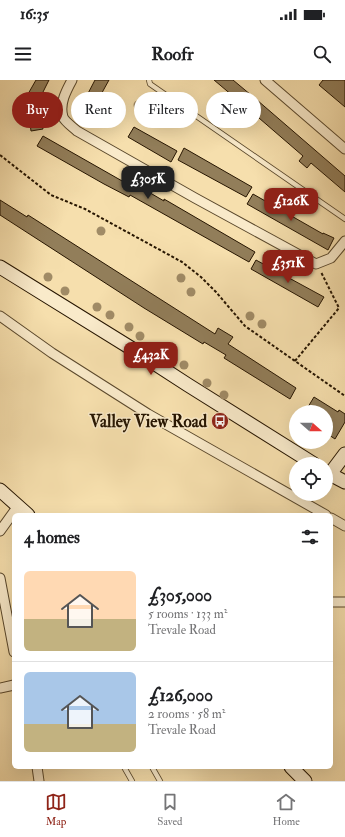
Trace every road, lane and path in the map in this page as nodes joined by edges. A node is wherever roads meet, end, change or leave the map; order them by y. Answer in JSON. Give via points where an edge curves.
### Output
{"nodes":[{"id":1,"x":72,"y":80,"type":"edge"},
{"id":2,"x":149,"y":80,"type":"edge"},
{"id":3,"x":265,"y":80,"type":"edge"},
{"id":4,"x":345,"y":148,"type":"edge"},
{"id":5,"x":0,"y":155,"type":"edge"},
{"id":6,"x":345,"y":219,"type":"edge"},
{"id":7,"x":345,"y":241,"type":"edge"},
{"id":8,"x":316,"y":264,"type":"junction"},
{"id":9,"x":0,"y":267,"type":"edge"},
{"id":10,"x":0,"y":316,"type":"edge"},
{"id":11,"x":296,"y":361,"type":"junction"},
{"id":12,"x":345,"y":396,"type":"edge"},
{"id":13,"x":345,"y":454,"type":"edge"},
{"id":14,"x":303,"y":457,"type":"edge"},
{"id":15,"x":333,"y":467,"type":"edge"},
{"id":16,"x":333,"y":476,"type":"edge"},
{"id":17,"x":345,"y":482,"type":"edge"},
{"id":18,"x":0,"y":490,"type":"edge"},
{"id":19,"x":18,"y":506,"type":"junction"},
{"id":20,"x":13,"y":513,"type":"edge"},
{"id":21,"x":26,"y":513,"type":"edge"},
{"id":22,"x":322,"y":513,"type":"edge"},
{"id":23,"x":12,"y":514,"type":"edge"},
{"id":24,"x":333,"y":519,"type":"edge"},
{"id":25,"x":345,"y":526,"type":"edge"},
{"id":26,"x":0,"y":531,"type":"edge"},
{"id":27,"x":0,"y":578,"type":"edge"},
{"id":28,"x":333,"y":602,"type":"edge"},
{"id":29,"x":345,"y":602,"type":"edge"},
{"id":30,"x":12,"y":641,"type":"edge"},
{"id":31,"x":12,"y":685,"type":"edge"},
{"id":32,"x":0,"y":688,"type":"edge"},
{"id":33,"x":37,"y":769,"type":"edge"},
{"id":34,"x":125,"y":769,"type":"edge"},
{"id":35,"x":153,"y":769,"type":"edge"},
{"id":36,"x":293,"y":769,"type":"edge"},
{"id":37,"x":39,"y":781,"type":"edge"},
{"id":38,"x":132,"y":781,"type":"edge"},
{"id":39,"x":160,"y":781,"type":"edge"},
{"id":40,"x":305,"y":781,"type":"edge"}],
"edges":[{"from":1,"to":8,"type":"street","via":[[62,104],[64,118],[77,131]]},
{"from":2,"to":6,"type":"lane","via":[[150,84]]},
{"from":3,"to":4,"type":"street"},
{"from":5,"to":11,"type":"path","via":[[51,195],[85,209],[182,262],[216,292],[245,326]]},
{"from":7,"to":8,"type":"street","via":[[331,258]]},
{"from":8,"to":11,"type":"path","via":[[339,308]]},
{"from":9,"to":14,"type":"main road"},
{"from":10,"to":22,"type":"street","via":[[148,414]]},
{"from":11,"to":12,"type":"path"},
{"from":13,"to":15,"type":"main road"},
{"from":16,"to":17,"type":"main road"},
{"from":18,"to":19,"type":"main road"},
{"from":19,"to":20,"type":"street"},
{"from":19,"to":21,"type":"main road"},
{"from":23,"to":26,"type":"street"},
{"from":24,"to":25,"type":"street"},
{"from":27,"to":30,"type":"street"},
{"from":28,"to":29,"type":"street"},
{"from":31,"to":32,"type":"street"},
{"from":33,"to":37,"type":"street"},
{"from":34,"to":38,"type":"lane"},
{"from":35,"to":39,"type":"lane"},
{"from":36,"to":40,"type":"main road"}]}
